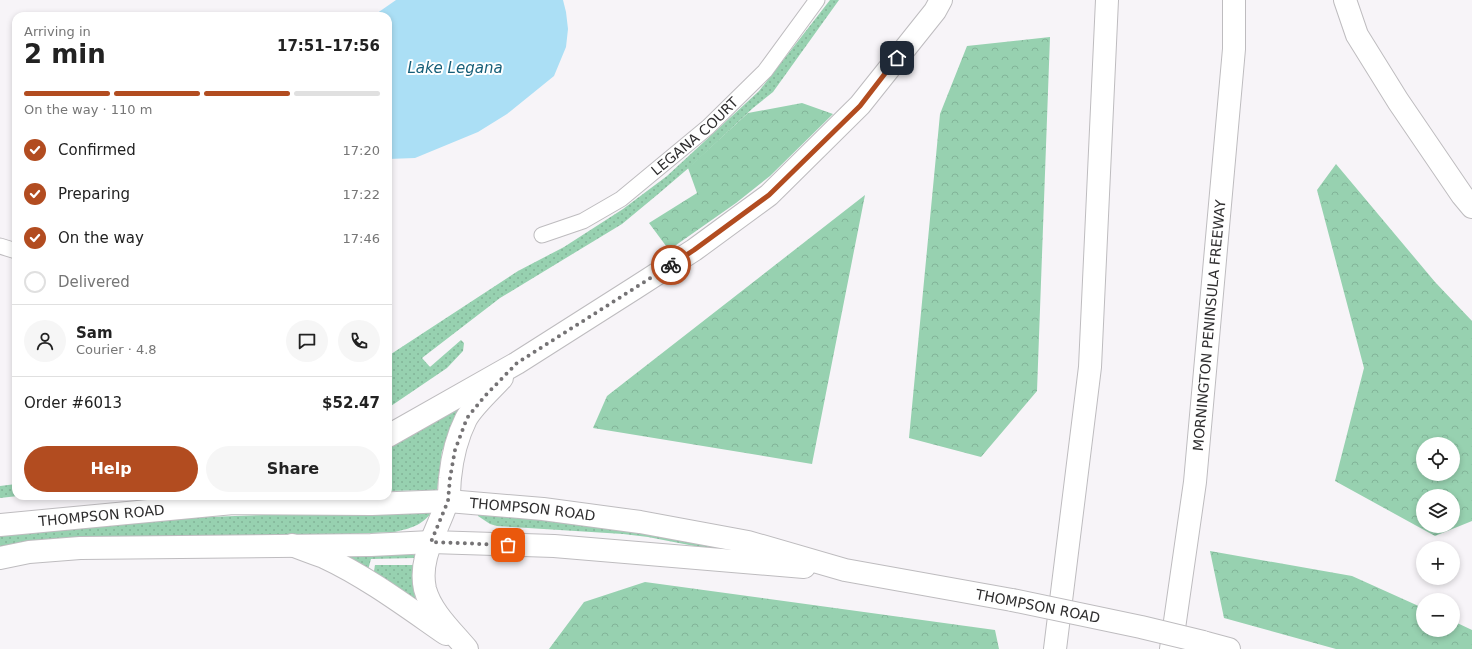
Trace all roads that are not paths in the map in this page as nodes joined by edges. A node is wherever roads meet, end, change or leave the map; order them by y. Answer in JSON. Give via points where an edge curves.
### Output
{"nodes":[{"id":1,"x":817,"y":0,"type":"edge"},
{"id":2,"x":941,"y":0,"type":"edge"},
{"id":3,"x":1107,"y":0,"type":"edge"},
{"id":4,"x":1234,"y":0,"type":"edge"},
{"id":5,"x":1344,"y":0,"type":"edge"},
{"id":6,"x":1472,"y":207,"type":"edge"},
{"id":7,"x":542,"y":235,"type":"dead end"},
{"id":8,"x":0,"y":246,"type":"edge"},
{"id":9,"x":12,"y":250,"type":"edge"},
{"id":10,"x":517,"y":363,"type":"junction"},
{"id":11,"x":392,"y":434,"type":"edge"},
{"id":12,"x":242,"y":500,"type":"edge"},
{"id":13,"x":448,"y":501,"type":"junction"},
{"id":14,"x":0,"y":525,"type":"edge"},
{"id":15,"x":431,"y":542,"type":"junction"},
{"id":16,"x":292,"y":545,"type":"junction"},
{"id":17,"x":0,"y":558,"type":"edge"},
{"id":18,"x":845,"y":570,"type":"junction"},
{"id":19,"x":467,"y":649,"type":"edge"},
{"id":20,"x":1055,"y":649,"type":"edge"},
{"id":21,"x":1171,"y":649,"type":"edge"},
{"id":22,"x":1229,"y":649,"type":"edge"}],
"edges":[{"from":1,"to":7,"type":"street","name":"LEGANA COURT","via":[[765,71],[708,127],[621,199],[583,221]]},
{"from":2,"to":10,"type":"main road","via":[[860,106],[769,195],[694,250]]},
{"from":3,"to":20,"type":"main road","via":[[1090,367]]},
{"from":4,"to":21,"type":"main road","name":"MORNINGTON PENINSULA FREEWAY","via":[[1234,49],[1195,482]]},
{"from":5,"to":6,"type":"main road","via":[[1357,35],[1373,61]]},
{"from":8,"to":9,"type":"street"},
{"from":10,"to":11,"type":"main road"},
{"from":10,"to":13,"type":"main road","via":[[467,418],[455,450]]},
{"from":12,"to":13,"type":"main road","name":"THOMPSON ROAD","via":[[372,504]]},
{"from":12,"to":14,"type":"main road","name":"THOMPSON ROAD"},
{"from":13,"to":15,"type":"main road"},
{"from":13,"to":18,"type":"main road","name":"THOMPSON ROAD","via":[[544,509],[640,522],[748,542]]},
{"from":15,"to":16,"type":"main road","name":"THOMPSON ROAD"},
{"from":15,"to":18,"type":"main road","name":"THOMPSON ROAD","via":[[554,546]]},
{"from":15,"to":19,"type":"main road","via":[[424,562],[426,590],[432,605]]},
{"from":16,"to":17,"type":"main road","name":"THOMPSON ROAD","via":[[80,548],[29,552]]},
{"from":16,"to":19,"type":"main road","via":[[324,557],[366,580]]},
{"from":18,"to":22,"type":"main road","name":"THOMPSON ROAD","bridge":true,"via":[[1134,625]]}]}
